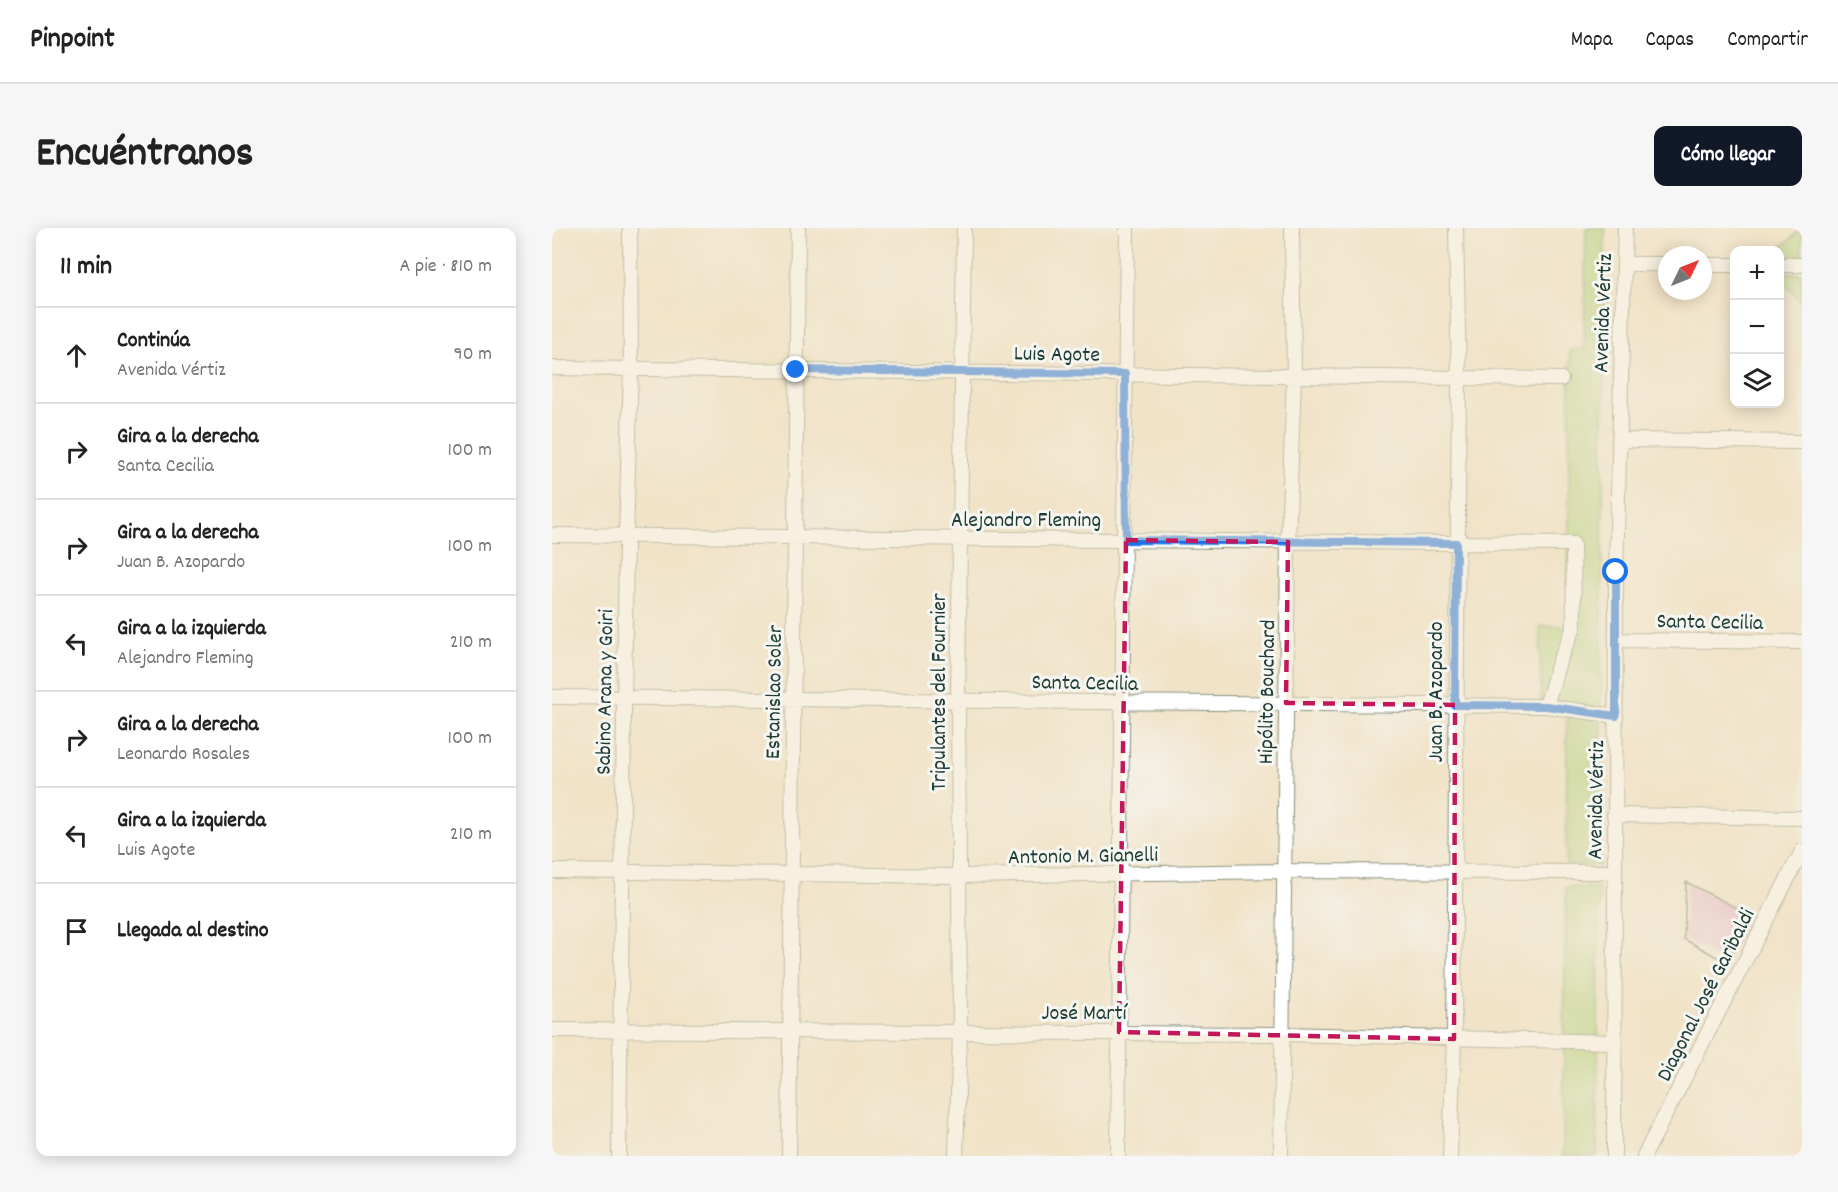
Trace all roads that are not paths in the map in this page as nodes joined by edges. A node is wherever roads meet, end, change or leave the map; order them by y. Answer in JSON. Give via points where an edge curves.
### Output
{"nodes":[{"id":1,"x":630,"y":228,"type":"edge"},
{"id":2,"x":798,"y":228,"type":"edge"},
{"id":3,"x":964,"y":228,"type":"edge"},
{"id":4,"x":1127,"y":228,"type":"edge"},
{"id":5,"x":1292,"y":228,"type":"edge"},
{"id":6,"x":1456,"y":228,"type":"edge"},
{"id":7,"x":1625,"y":228,"type":"edge"},
{"id":8,"x":1624,"y":264,"type":"junction"},
{"id":9,"x":1658,"y":264,"type":"edge"},
{"id":10,"x":1712,"y":265,"type":"edge"},
{"id":11,"x":1730,"y":265,"type":"edge"},
{"id":12,"x":1784,"y":265,"type":"edge"},
{"id":13,"x":1802,"y":265,"type":"edge"},
{"id":14,"x":552,"y":368,"type":"edge"},
{"id":15,"x":631,"y":369,"type":"junction"},
{"id":16,"x":796,"y":370,"type":"junction"},
{"id":17,"x":960,"y":372,"type":"junction"},
{"id":18,"x":1125,"y":374,"type":"junction"},
{"id":19,"x":1294,"y":376,"type":"junction"},
{"id":20,"x":1459,"y":378,"type":"junction"},
{"id":21,"x":1561,"y":379,"type":"dead end"},
{"id":22,"x":1618,"y":440,"type":"junction"},
{"id":23,"x":1802,"y":442,"type":"edge"},
{"id":24,"x":552,"y":535,"type":"edge"},
{"id":25,"x":626,"y":536,"type":"junction"},
{"id":26,"x":795,"y":537,"type":"junction"},
{"id":27,"x":959,"y":539,"type":"junction"},
{"id":28,"x":1126,"y":540,"type":"junction"},
{"id":29,"x":1287,"y":542,"type":"junction"},
{"id":30,"x":1456,"y":543,"type":"junction"},
{"id":31,"x":1618,"y":640,"type":"junction"},
{"id":32,"x":1802,"y":642,"type":"edge"},
{"id":33,"x":552,"y":697,"type":"edge"},
{"id":34,"x":624,"y":697,"type":"junction"},
{"id":35,"x":793,"y":699,"type":"junction"},
{"id":36,"x":958,"y":700,"type":"junction"},
{"id":37,"x":1124,"y":702,"type":"junction"},
{"id":38,"x":1286,"y":704,"type":"junction"},
{"id":39,"x":1455,"y":705,"type":"junction"},
{"id":40,"x":1546,"y":706,"type":"junction"},
{"id":41,"x":1616,"y":716,"type":"junction"},
{"id":42,"x":1614,"y":815,"type":"junction"},
{"id":43,"x":1802,"y":818,"type":"edge"},
{"id":44,"x":1802,"y":851,"type":"edge"},
{"id":45,"x":552,"y":871,"type":"edge"},
{"id":46,"x":1284,"y":871,"type":"junction"},
{"id":47,"x":622,"y":872,"type":"junction"},
{"id":48,"x":1614,"y":872,"type":"junction"},
{"id":49,"x":792,"y":874,"type":"junction"},
{"id":50,"x":1454,"y":874,"type":"junction"},
{"id":51,"x":1121,"y":875,"type":"junction"},
{"id":52,"x":958,"y":876,"type":"junction"},
{"id":53,"x":552,"y":1030,"type":"edge"},
{"id":54,"x":621,"y":1030,"type":"junction"},
{"id":55,"x":791,"y":1031,"type":"junction"},
{"id":56,"x":960,"y":1031,"type":"junction"},
{"id":57,"x":1119,"y":1032,"type":"junction"},
{"id":58,"x":1283,"y":1034,"type":"junction"},
{"id":59,"x":1454,"y":1039,"type":"junction"},
{"id":60,"x":1615,"y":1042,"type":"junction"},
{"id":61,"x":619,"y":1156,"type":"edge"},
{"id":62,"x":789,"y":1156,"type":"edge"},
{"id":63,"x":956,"y":1156,"type":"edge"},
{"id":64,"x":1118,"y":1156,"type":"edge"},
{"id":65,"x":1281,"y":1156,"type":"edge"},
{"id":66,"x":1450,"y":1156,"type":"edge"},
{"id":67,"x":1614,"y":1156,"type":"edge"},
{"id":68,"x":1644,"y":1156,"type":"edge"}],
"edges":[{"from":1,"to":15,"type":"street","name":"Sabino Arana y Goiri"},
{"from":2,"to":16,"type":"street","name":"Estanislao Soler"},
{"from":3,"to":17,"type":"street","name":"Tripulantes del Fournier"},
{"from":4,"to":18,"type":"street"},
{"from":5,"to":19,"type":"street","name":"Hipólito Bouchard"},
{"from":6,"to":20,"type":"street","name":"Juan B. Azopardo"},
{"from":7,"to":8,"type":"street","name":"Avenida Vértiz"},
{"from":8,"to":9,"type":"street"},
{"from":8,"to":22,"type":"street","name":"Avenida Vértiz"},
{"from":10,"to":11,"type":"street"},
{"from":12,"to":13,"type":"street"},
{"from":14,"to":15,"type":"street","name":"Luis Agote"},
{"from":15,"to":16,"type":"street","name":"Luis Agote"},
{"from":15,"to":25,"type":"street","name":"Sabino Arana y Goiri"},
{"from":16,"to":17,"type":"street","name":"Luis Agote"},
{"from":16,"to":26,"type":"street","name":"Estanislao Soler"},
{"from":17,"to":18,"type":"street","name":"Luis Agote"},
{"from":17,"to":27,"type":"street","name":"Tripulantes del Fournier"},
{"from":18,"to":19,"type":"street","name":"Luis Agote"},
{"from":18,"to":28,"type":"street"},
{"from":19,"to":20,"type":"street","name":"Luis Agote"},
{"from":19,"to":29,"type":"street","name":"Hipólito Bouchard"},
{"from":20,"to":21,"type":"street","name":"Luis Agote"},
{"from":20,"to":30,"type":"street","name":"Juan B. Azopardo"},
{"from":22,"to":23,"type":"street"},
{"from":22,"to":31,"type":"street","name":"Avenida Vértiz"},
{"from":24,"to":25,"type":"street","name":"Alejandro Fleming"},
{"from":25,"to":26,"type":"street","name":"Alejandro Fleming"},
{"from":25,"to":34,"type":"street","name":"Sabino Arana y Goiri"},
{"from":26,"to":27,"type":"street","name":"Alejandro Fleming"},
{"from":26,"to":35,"type":"street","name":"Estanislao Soler"},
{"from":27,"to":28,"type":"street","name":"Alejandro Fleming"},
{"from":27,"to":36,"type":"street","name":"Tripulantes del Fournier"},
{"from":28,"to":29,"type":"street","name":"Alejandro Fleming"},
{"from":28,"to":37,"type":"street"},
{"from":29,"to":30,"type":"street","name":"Alejandro Fleming"},
{"from":29,"to":38,"type":"street","name":"Hipólito Bouchard"},
{"from":30,"to":39,"type":"street","name":"Juan B. Azopardo"},
{"from":30,"to":40,"type":"street","name":"Alejandro Fleming","via":[[1573,544],[1574,627]]},
{"from":31,"to":32,"type":"street","name":"Santa Cecilia"},
{"from":31,"to":41,"type":"street","name":"Avenida Vértiz"},
{"from":33,"to":34,"type":"street","name":"Santa Cecilia"},
{"from":34,"to":35,"type":"street","name":"Santa Cecilia"},
{"from":34,"to":47,"type":"street","name":"Sabino Arana y Goiri"},
{"from":35,"to":36,"type":"street","name":"Santa Cecilia"},
{"from":35,"to":49,"type":"street","name":"Estanislao Soler"},
{"from":36,"to":37,"type":"street","name":"Santa Cecilia"},
{"from":36,"to":52,"type":"street","name":"Tripulantes del Fournier"},
{"from":37,"to":38,"type":"street","name":"Santa Cecilia"},
{"from":37,"to":51,"type":"street"},
{"from":38,"to":39,"type":"street","name":"Santa Cecilia"},
{"from":38,"to":46,"type":"street","name":"Hipólito Bouchard"},
{"from":39,"to":40,"type":"street","name":"Santa Cecilia"},
{"from":39,"to":50,"type":"street","name":"Juan B. Azopardo"},
{"from":40,"to":41,"type":"street","name":"Santa Cecilia"},
{"from":41,"to":42,"type":"street","name":"Avenida Vértiz"},
{"from":42,"to":43,"type":"street"},
{"from":42,"to":48,"type":"street","name":"Avenida Vértiz"},
{"from":44,"to":68,"type":"street","name":"Diagonal José Garibaldi"},
{"from":45,"to":47,"type":"street","name":"Antonio M. Gianelli"},
{"from":46,"to":50,"type":"street","name":"Antonio M. Gianelli"},
{"from":46,"to":51,"type":"street","name":"Antonio M. Gianelli"},
{"from":46,"to":58,"type":"street","name":"Hipólito Bouchard"},
{"from":47,"to":49,"type":"street","name":"Antonio M. Gianelli"},
{"from":47,"to":54,"type":"street","name":"Sabino Arana y Goiri"},
{"from":48,"to":50,"type":"street","name":"Antonio M. Gianelli"},
{"from":48,"to":60,"type":"street","name":"Avenida Vértiz"},
{"from":49,"to":52,"type":"street","name":"Antonio M. Gianelli"},
{"from":49,"to":55,"type":"street","name":"Estanislao Soler"},
{"from":50,"to":59,"type":"street","name":"Juan B. Azopardo"},
{"from":51,"to":52,"type":"street","name":"Antonio M. Gianelli"},
{"from":51,"to":57,"type":"street"},
{"from":52,"to":56,"type":"street","name":"Tripulantes del Fournier"},
{"from":53,"to":54,"type":"street","name":"José Martí"},
{"from":54,"to":55,"type":"street","name":"José Martí"},
{"from":54,"to":61,"type":"street","name":"Sabino Arana y Goiri"},
{"from":55,"to":56,"type":"street","name":"José Martí"},
{"from":55,"to":62,"type":"street","name":"Estanislao Soler"},
{"from":56,"to":57,"type":"street","name":"José Martí"},
{"from":56,"to":63,"type":"street","name":"Tripulantes del Fournier"},
{"from":57,"to":58,"type":"street","name":"José Martí"},
{"from":57,"to":64,"type":"street"},
{"from":58,"to":59,"type":"street","name":"José Martí"},
{"from":58,"to":65,"type":"street","name":"Hipólito Bouchard"},
{"from":59,"to":60,"type":"street","name":"José Martí"},
{"from":59,"to":66,"type":"street","name":"Juan B. Azopardo"},
{"from":60,"to":67,"type":"street","name":"Avenida Vértiz"}]}
